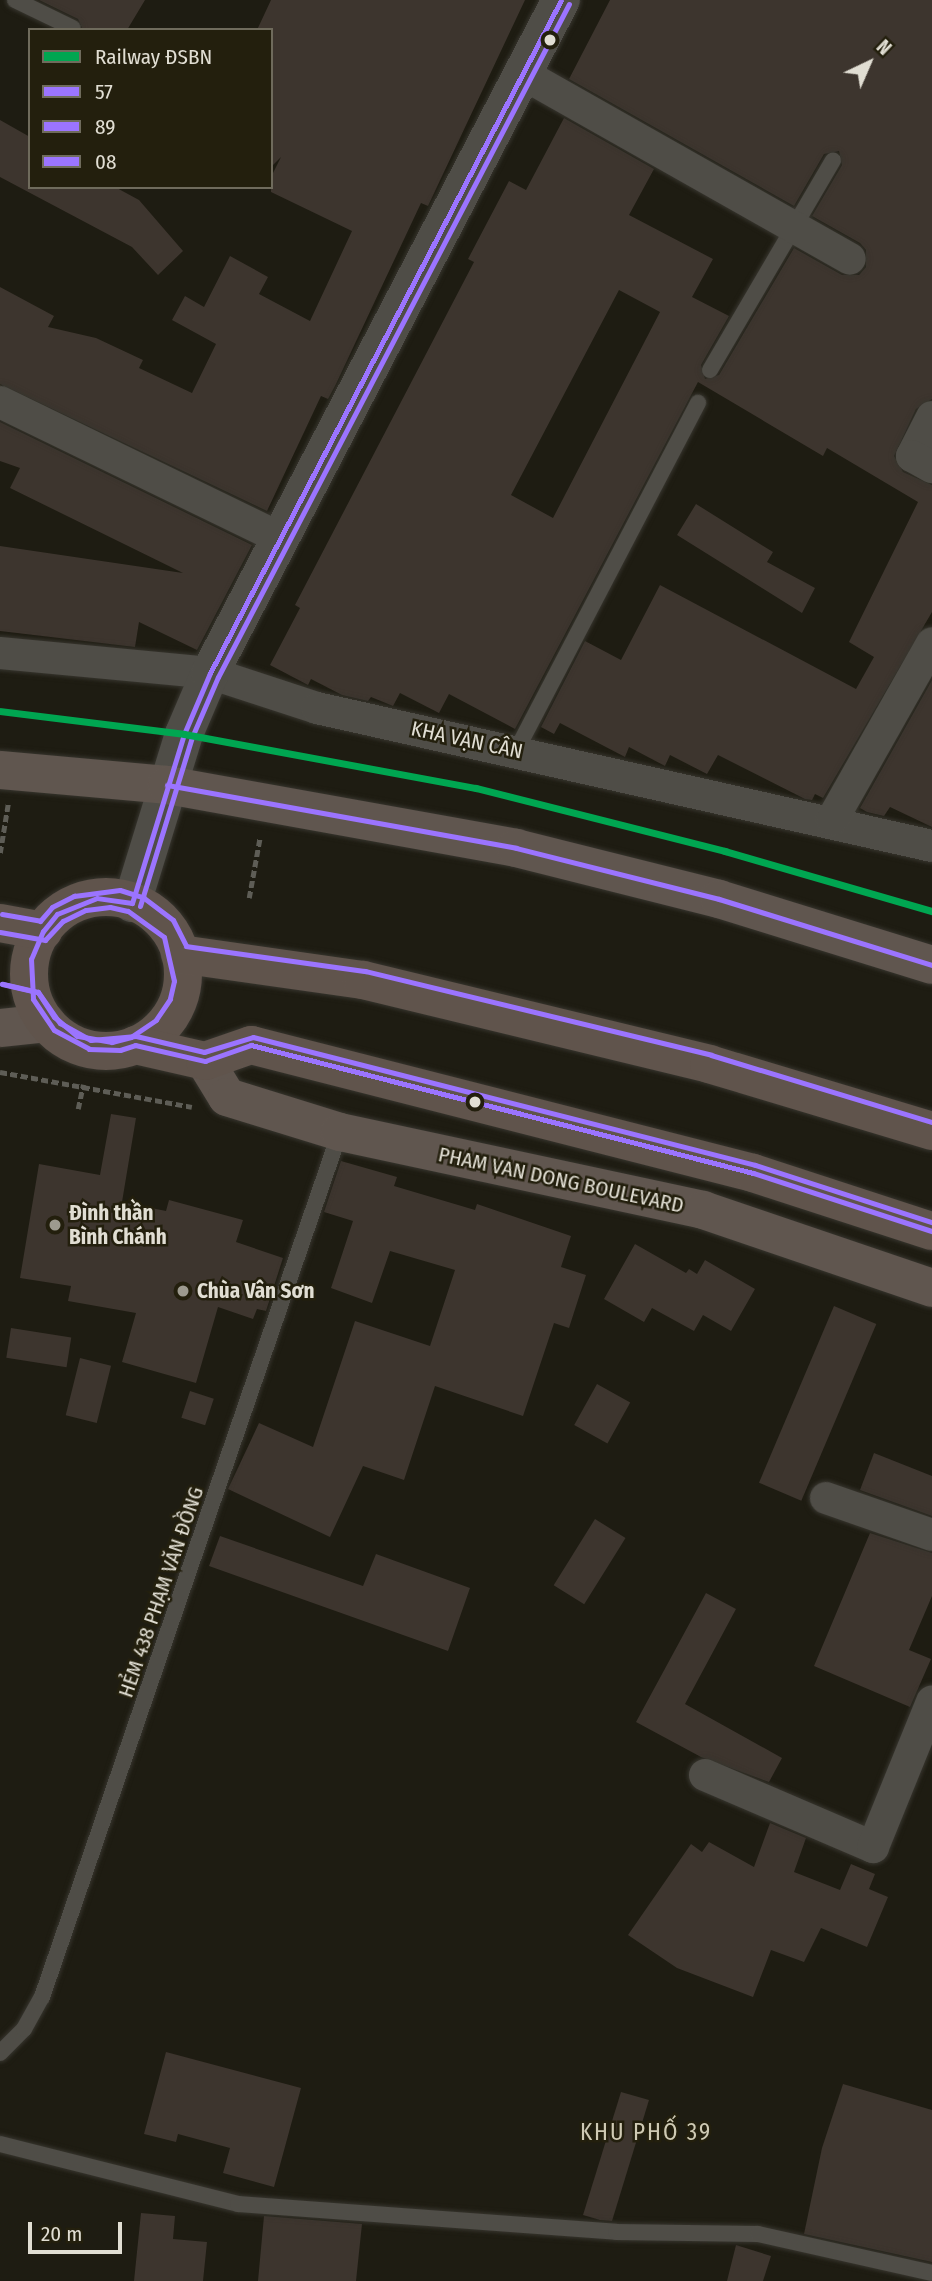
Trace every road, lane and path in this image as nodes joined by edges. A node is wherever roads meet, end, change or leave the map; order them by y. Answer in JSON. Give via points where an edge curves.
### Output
{"nodes":[{"id":1,"x":15,"y":0,"type":"edge"},
{"id":2,"x":561,"y":0,"type":"edge"},
{"id":3,"x":73,"y":28,"type":"edge"},
{"id":4,"x":525,"y":75,"type":"junction"},
{"id":5,"x":833,"y":160,"type":"dead end"},
{"id":6,"x":794,"y":226,"type":"junction"},
{"id":7,"x":850,"y":259,"type":"dead end"},
{"id":8,"x":710,"y":370,"type":"dead end"},
{"id":9,"x":0,"y":402,"type":"edge"},
{"id":10,"x":698,"y":403,"type":"dead end"},
{"id":11,"x":932,"y":417,"type":"edge"},
{"id":12,"x":932,"y":467,"type":"edge"},
{"id":13,"x":279,"y":538,"type":"junction"},
{"id":14,"x":932,"y":643,"type":"edge"},
{"id":15,"x":0,"y":653,"type":"edge"},
{"id":16,"x":210,"y":673,"type":"junction"},
{"id":17,"x":516,"y":751,"type":"junction"},
{"id":18,"x":4,"y":783,"type":"edge"},
{"id":19,"x":167,"y":785,"type":"junction"},
{"id":20,"x":832,"y":820,"type":"junction"},
{"id":21,"x":261,"y":832,"type":"dead end"},
{"id":22,"x":932,"y":846,"type":"edge"},
{"id":23,"x":0,"y":853,"type":"edge"},
{"id":24,"x":249,"y":898,"type":"dead end"},
{"id":25,"x":132,"y":903,"type":"junction"},
{"id":26,"x":0,"y":923,"type":"edge"},
{"id":27,"x":43,"y":931,"type":"junction"},
{"id":28,"x":180,"y":954,"type":"junction"},
{"id":29,"x":932,"y":965,"type":"edge"},
{"id":30,"x":27,"y":1005,"type":"edge"},
{"id":31,"x":0,"y":1028,"type":"edge"},
{"id":32,"x":135,"y":1045,"type":"junction"},
{"id":33,"x":205,"y":1061,"type":"junction"},
{"id":34,"x":0,"y":1073,"type":"edge"},
{"id":35,"x":83,"y":1085,"type":"junction"},
{"id":36,"x":195,"y":1107,"type":"dead end"},
{"id":37,"x":78,"y":1110,"type":"dead end"},
{"id":38,"x":932,"y":1131,"type":"edge"},
{"id":39,"x":340,"y":1132,"type":"junction"},
{"id":40,"x":932,"y":1231,"type":"edge"},
{"id":41,"x":932,"y":1288,"type":"edge"},
{"id":42,"x":826,"y":1498,"type":"dead end"},
{"id":43,"x":932,"y":1535,"type":"edge"},
{"id":44,"x":932,"y":1702,"type":"edge"},
{"id":45,"x":705,"y":1775,"type":"dead end"},
{"id":46,"x":0,"y":2053,"type":"edge"},
{"id":47,"x":0,"y":2144,"type":"edge"},
{"id":48,"x":932,"y":2273,"type":"edge"}],
"edges":[{"from":1,"to":3,"type":"lane"},
{"from":2,"to":4,"type":"main road"},
{"from":4,"to":6,"type":"street"},
{"from":4,"to":13,"type":"main road"},
{"from":5,"to":6,"type":"lane"},
{"from":6,"to":7,"type":"street"},
{"from":6,"to":8,"type":"lane"},
{"from":9,"to":13,"type":"street"},
{"from":10,"to":17,"type":"lane"},
{"from":11,"to":12,"type":"street","via":[[912,456]]},
{"from":13,"to":16,"type":"main road"},
{"from":14,"to":20,"type":"street"},
{"from":15,"to":16,"type":"street","name":"KHA VẠN CÂN"},
{"from":16,"to":17,"type":"street","name":"KHA VẠN CÂN","via":[[317,708]]},
{"from":16,"to":19,"type":"main road"},
{"from":17,"to":20,"type":"street","name":"KHA VẠN CÂN"},
{"from":18,"to":19,"type":"main road"},
{"from":18,"to":23,"type":"path"},
{"from":19,"to":25,"type":"main road"},
{"from":19,"to":29,"type":"main road","via":[[516,849],[719,899]]},
{"from":20,"to":22,"type":"street","name":"KHA VẠN CÂN"},
{"from":21,"to":24,"type":"path"},
{"from":25,"to":27,"type":"highway","via":[[111,898],[83,901],[57,915]]},
{"from":25,"to":28,"type":"highway","via":[[167,926]]},
{"from":26,"to":27,"type":"highway"},
{"from":27,"to":30,"type":"highway","via":[[31,959]]},
{"from":28,"to":32,"type":"highway","via":[[183,982],[178,1003],[162,1026]]},
{"from":28,"to":38,"type":"highway","via":[[363,980],[709,1064]]},
{"from":30,"to":31,"type":"main road"},
{"from":30,"to":32,"type":"highway","via":[[66,1040],[89,1049]]},
{"from":32,"to":33,"type":"highway"},
{"from":33,"to":39,"type":"main road","name":"PHAM VAN DONG BOULEVARD","via":[[228,1097]]},
{"from":33,"to":40,"type":"highway","via":[[251,1045],[754,1173]]},
{"from":34,"to":35,"type":"path"},
{"from":35,"to":36,"type":"path"},
{"from":35,"to":37,"type":"path"},
{"from":39,"to":41,"type":"main road","name":"PHAM VAN DONG BOULEVARD","via":[[703,1210]]},
{"from":39,"to":46,"type":"lane","name":"HẺM 438 PHẠM VĂN ĐỒNG","via":[[42,1997],[24,2029]]},
{"from":42,"to":43,"type":"street"},
{"from":44,"to":45,"type":"street","via":[[873,1847]]},
{"from":47,"to":48,"type":"lane","via":[[238,2204],[616,2232],[758,2234]]}]}
